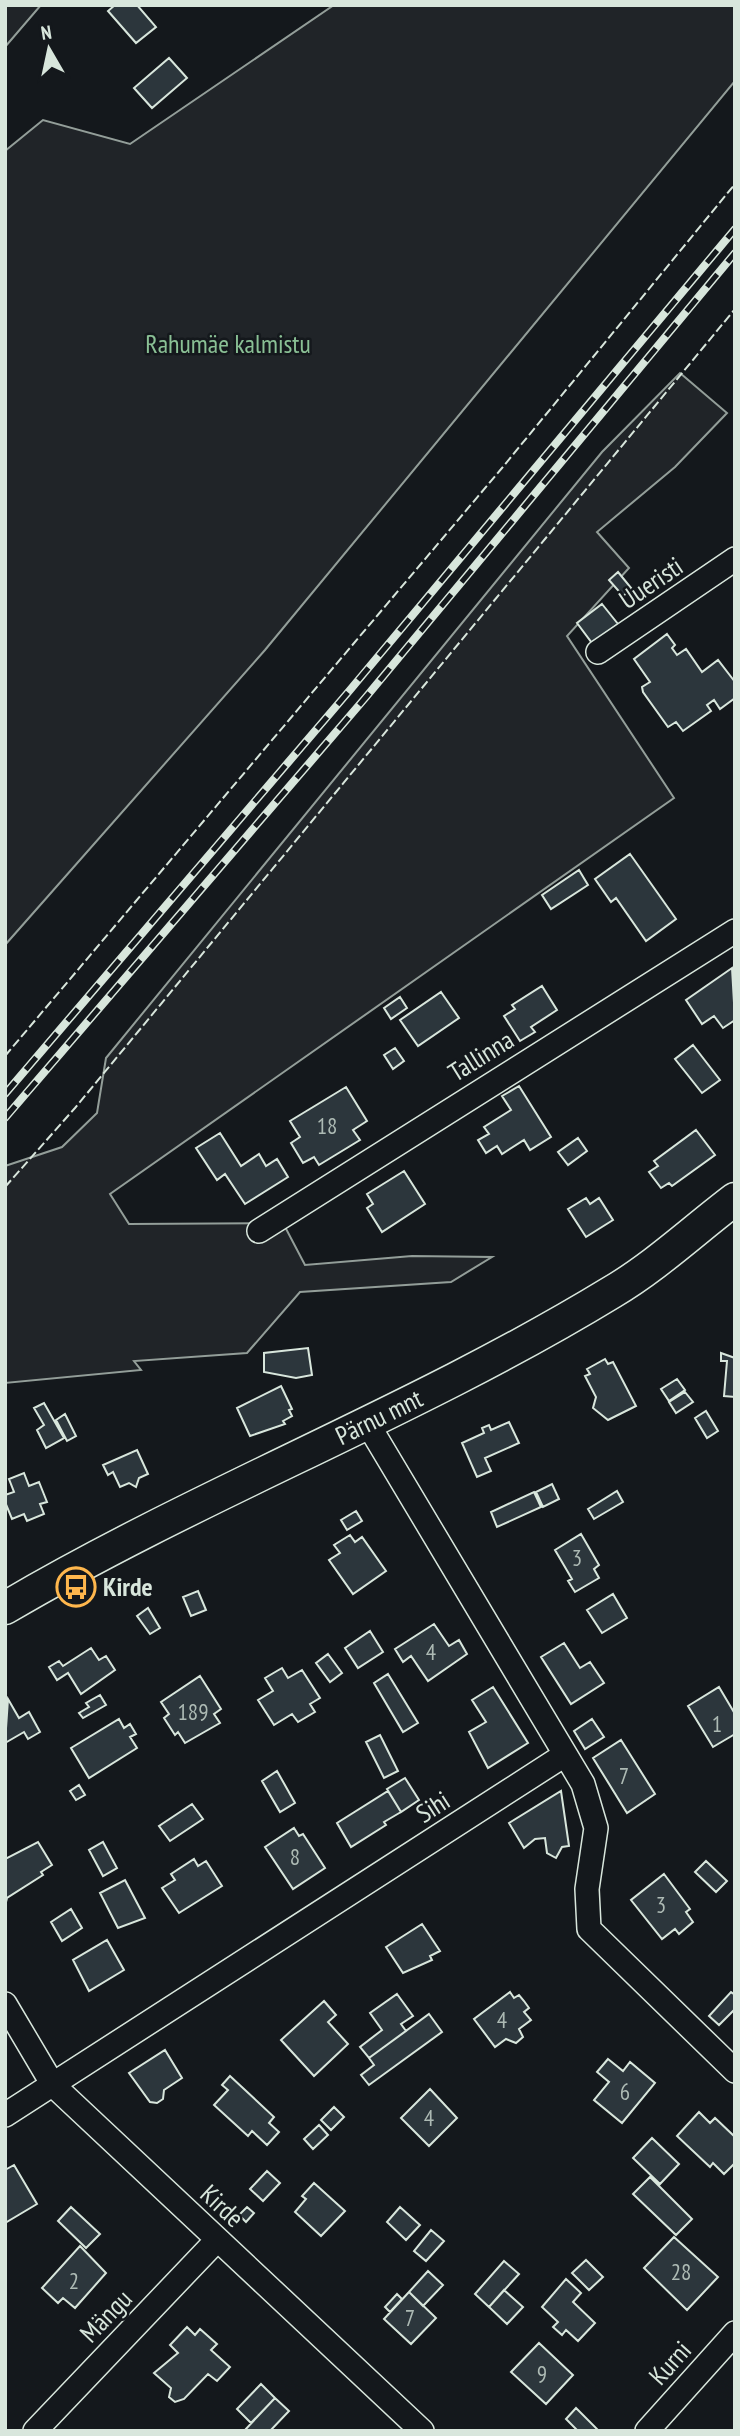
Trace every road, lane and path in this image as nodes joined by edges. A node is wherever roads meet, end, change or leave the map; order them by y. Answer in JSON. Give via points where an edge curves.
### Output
{"nodes":[{"id":1,"x":735,"y":559,"type":"edge"},
{"id":2,"x":598,"y":652,"type":"dead end"},
{"id":3,"x":735,"y":931,"type":"edge"},
{"id":4,"x":735,"y":1199,"type":"edge"},
{"id":5,"x":259,"y":1231,"type":"dead end"},
{"id":6,"x":366,"y":1421,"type":"junction"},
{"id":7,"x":5,"y":1608,"type":"edge"},
{"id":8,"x":563,"y":1756,"type":"junction"},
{"id":9,"x":5,"y":2004,"type":"edge"},
{"id":10,"x":735,"y":2071,"type":"edge"},
{"id":11,"x":53,"y":2085,"type":"junction"},
{"id":12,"x":5,"y":2115,"type":"edge"},
{"id":13,"x":217,"y":2240,"type":"junction"},
{"id":14,"x":735,"y":2333,"type":"edge"},
{"id":15,"x":35,"y":2431,"type":"edge"},
{"id":16,"x":422,"y":2431,"type":"edge"},
{"id":17,"x":647,"y":2431,"type":"edge"}],
"edges":[{"from":1,"to":2,"type":"street","name":"Uueristi"},
{"from":3,"to":5,"type":"street","name":"Tallinna"},
{"from":4,"to":6,"type":"main road","name":"Pärnu mnt","via":[[615,1291],[487,1364]]},
{"from":6,"to":7,"type":"main road","name":"Pärnu mnt","via":[[74,1568]]},
{"from":6,"to":8,"type":"street"},
{"from":8,"to":10,"type":"street","via":[[583,1784],[596,1828],[587,1889],[589,1929]]},
{"from":8,"to":11,"type":"street","name":"Sihi"},
{"from":9,"to":11,"type":"street","name":"Kirde"},
{"from":11,"to":12,"type":"street","name":"Sihi"},
{"from":11,"to":13,"type":"street","name":"Kirde"},
{"from":13,"to":15,"type":"street","name":"Mängu"},
{"from":13,"to":16,"type":"street","name":"Kirde"},
{"from":14,"to":17,"type":"street","name":"Kurni"}]}
